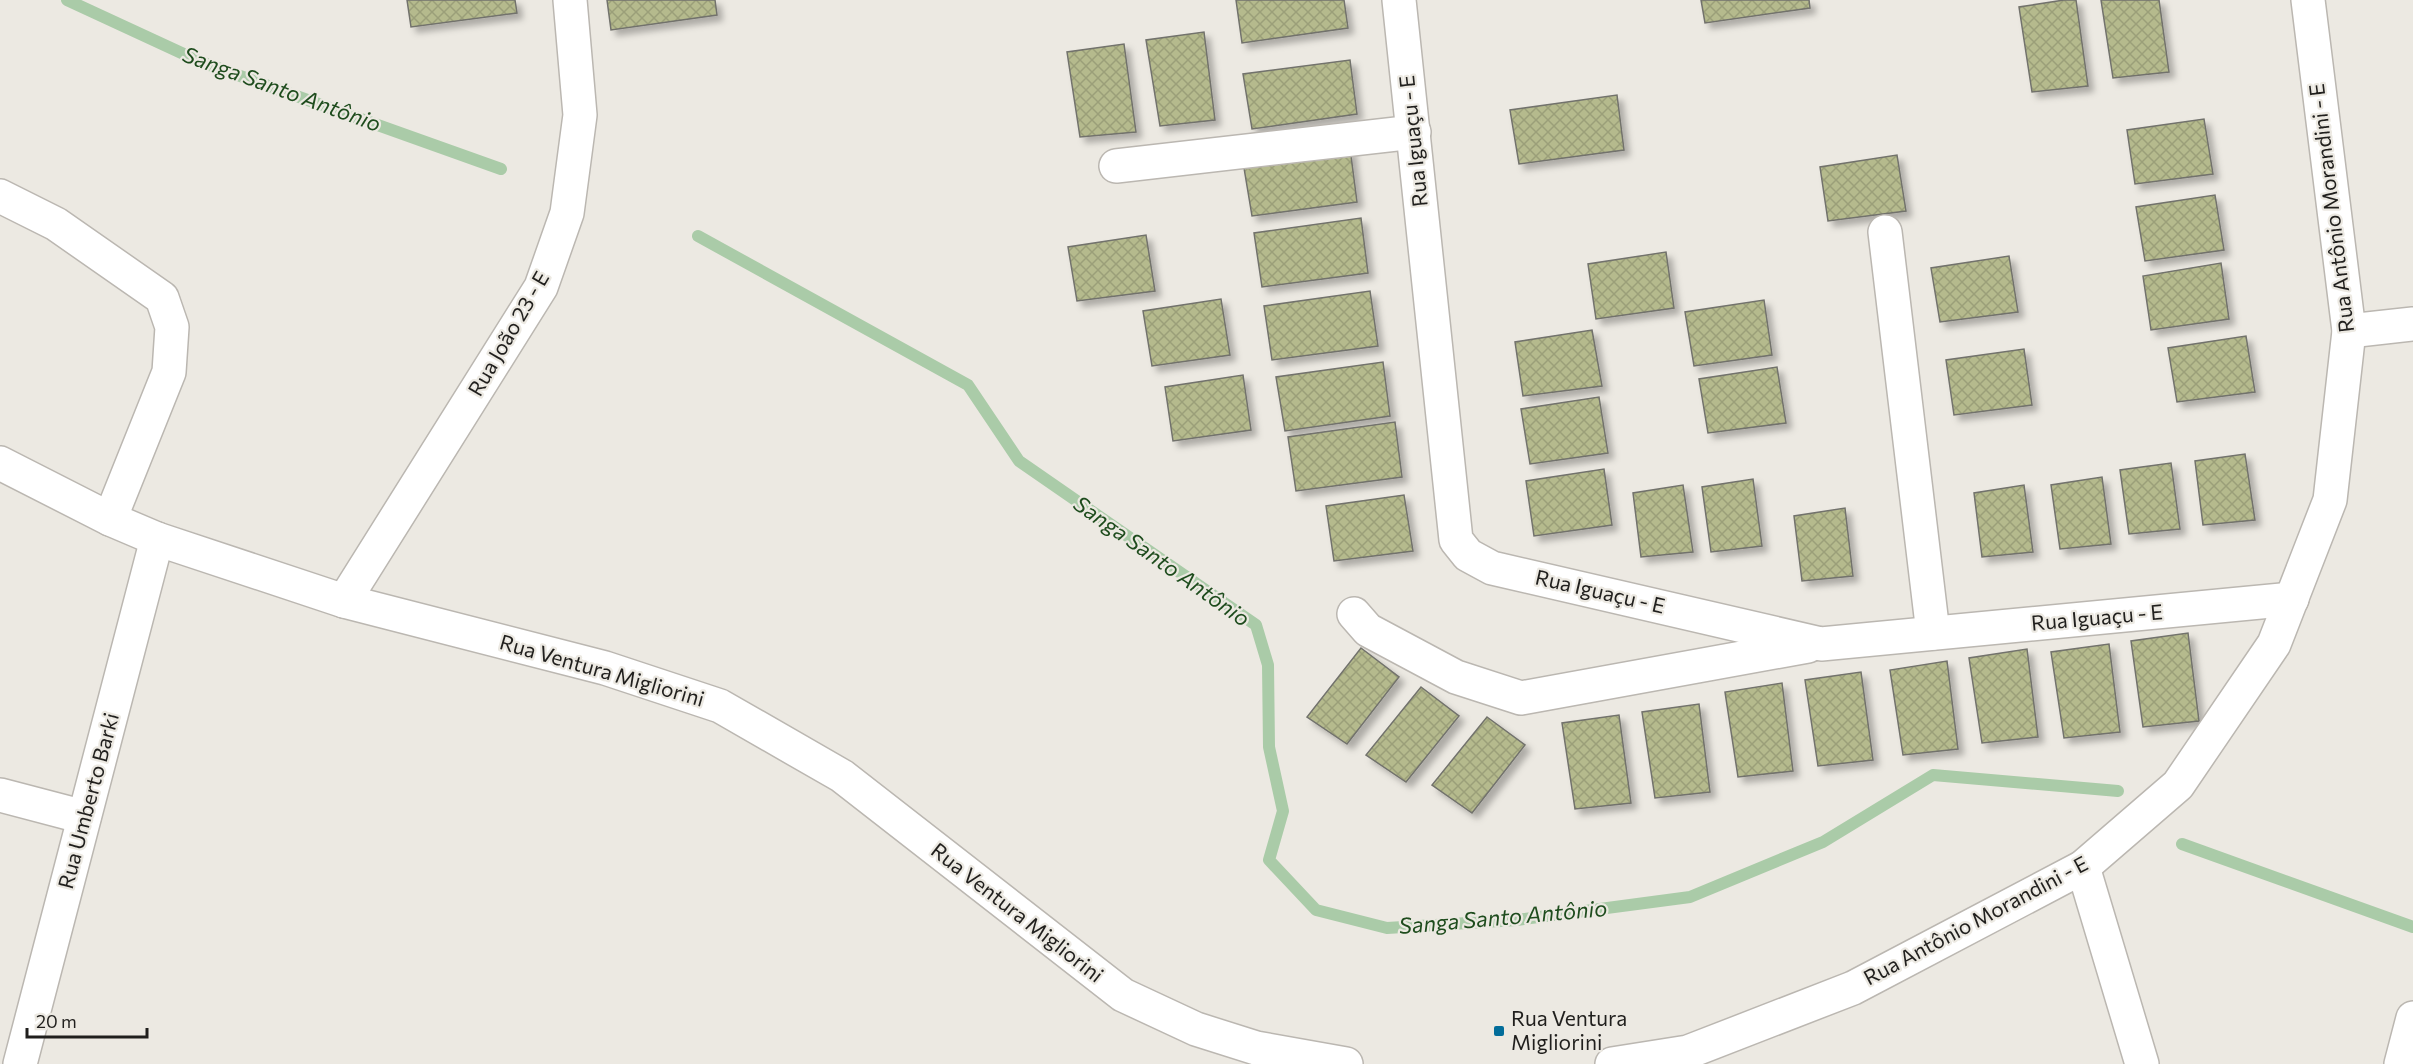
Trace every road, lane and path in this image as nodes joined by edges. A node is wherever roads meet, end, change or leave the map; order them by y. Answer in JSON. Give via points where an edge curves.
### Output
{"nodes":[{"id":1,"x":570,"y":0,"type":"edge"},
{"id":2,"x":1399,"y":0,"type":"edge"},
{"id":3,"x":2308,"y":0,"type":"edge"},
{"id":4,"x":1414,"y":132,"type":"junction"},
{"id":5,"x":1116,"y":166,"type":"dead end"},
{"id":6,"x":0,"y":195,"type":"edge"},
{"id":7,"x":1885,"y":232,"type":"dead end"},
{"id":8,"x":2413,"y":324,"type":"edge"},
{"id":9,"x":2349,"y":331,"type":"junction"},
{"id":10,"x":0,"y":463,"type":"edge"},
{"id":11,"x":110,"y":519,"type":"junction"},
{"id":12,"x":157,"y":538,"type":"junction"},
{"id":13,"x":2292,"y":599,"type":"junction"},
{"id":14,"x":344,"y":601,"type":"junction"},
{"id":15,"x":1354,"y":614,"type":"dead end"},
{"id":16,"x":1933,"y":633,"type":"junction"},
{"id":17,"x":1821,"y":644,"type":"junction"},
{"id":18,"x":0,"y":795,"type":"edge"},
{"id":19,"x":84,"y":817,"type":"junction"},
{"id":20,"x":2083,"y":867,"type":"junction"},
{"id":21,"x":2413,"y":1018,"type":"edge"},
{"id":22,"x":1689,"y":1058,"type":"edge"},
{"id":23,"x":20,"y":1064,"type":"edge"},
{"id":24,"x":1346,"y":1064,"type":"edge"},
{"id":25,"x":1612,"y":1064,"type":"edge"},
{"id":26,"x":2142,"y":1064,"type":"edge"},
{"id":27,"x":2400,"y":1064,"type":"edge"}],
"edges":[{"from":1,"to":14,"type":"street","name":"Rua João 23 - E","via":[[580,115],[567,213],[542,287]]},
{"from":2,"to":4,"type":"street","name":"Rua Iguaçu - E"},
{"from":3,"to":9,"type":"street","name":"Rua Antônio Morandini - E"},
{"from":4,"to":5,"type":"street"},
{"from":4,"to":17,"type":"street","name":"Rua Iguaçu - E","via":[[1456,540],[1468,555],[1492,568]]},
{"from":6,"to":11,"type":"street","via":[[56,224],[162,298],[172,327],[169,372]]},
{"from":7,"to":16,"type":"street"},
{"from":8,"to":9,"type":"street"},
{"from":9,"to":13,"type":"street","name":"Rua Antônio Morandini - E","via":[[2330,500]]},
{"from":10,"to":11,"type":"street","name":"Rua Ventura Migliorini"},
{"from":11,"to":12,"type":"street","name":"Rua Ventura Migliorini"},
{"from":12,"to":14,"type":"street","name":"Rua Ventura Migliorini"},
{"from":12,"to":19,"type":"street","name":"Rua Umberto Barki"},
{"from":13,"to":16,"type":"street","name":"Rua Iguaçu - E"},
{"from":13,"to":20,"type":"street","name":"Rua Antônio Morandini - E","via":[[2274,644],[2178,785]]},
{"from":14,"to":24,"type":"street","name":"Rua Ventura Migliorini","via":[[604,668],[720,706],[842,776],[1123,994],[1196,1029],[1256,1048]]},
{"from":15,"to":17,"type":"street","via":[[1368,630],[1456,677],[1521,698]]},
{"from":16,"to":17,"type":"street","name":"Rua Iguaçu - E"},
{"from":18,"to":19,"type":"street"},
{"from":19,"to":23,"type":"street","name":"Rua Umberto Barki"},
{"from":20,"to":22,"type":"street","name":"Rua Antônio Morandini - E","via":[[1853,988]]},
{"from":20,"to":26,"type":"street"},
{"from":21,"to":27,"type":"street"},
{"from":22,"to":25,"type":"street"}]}
